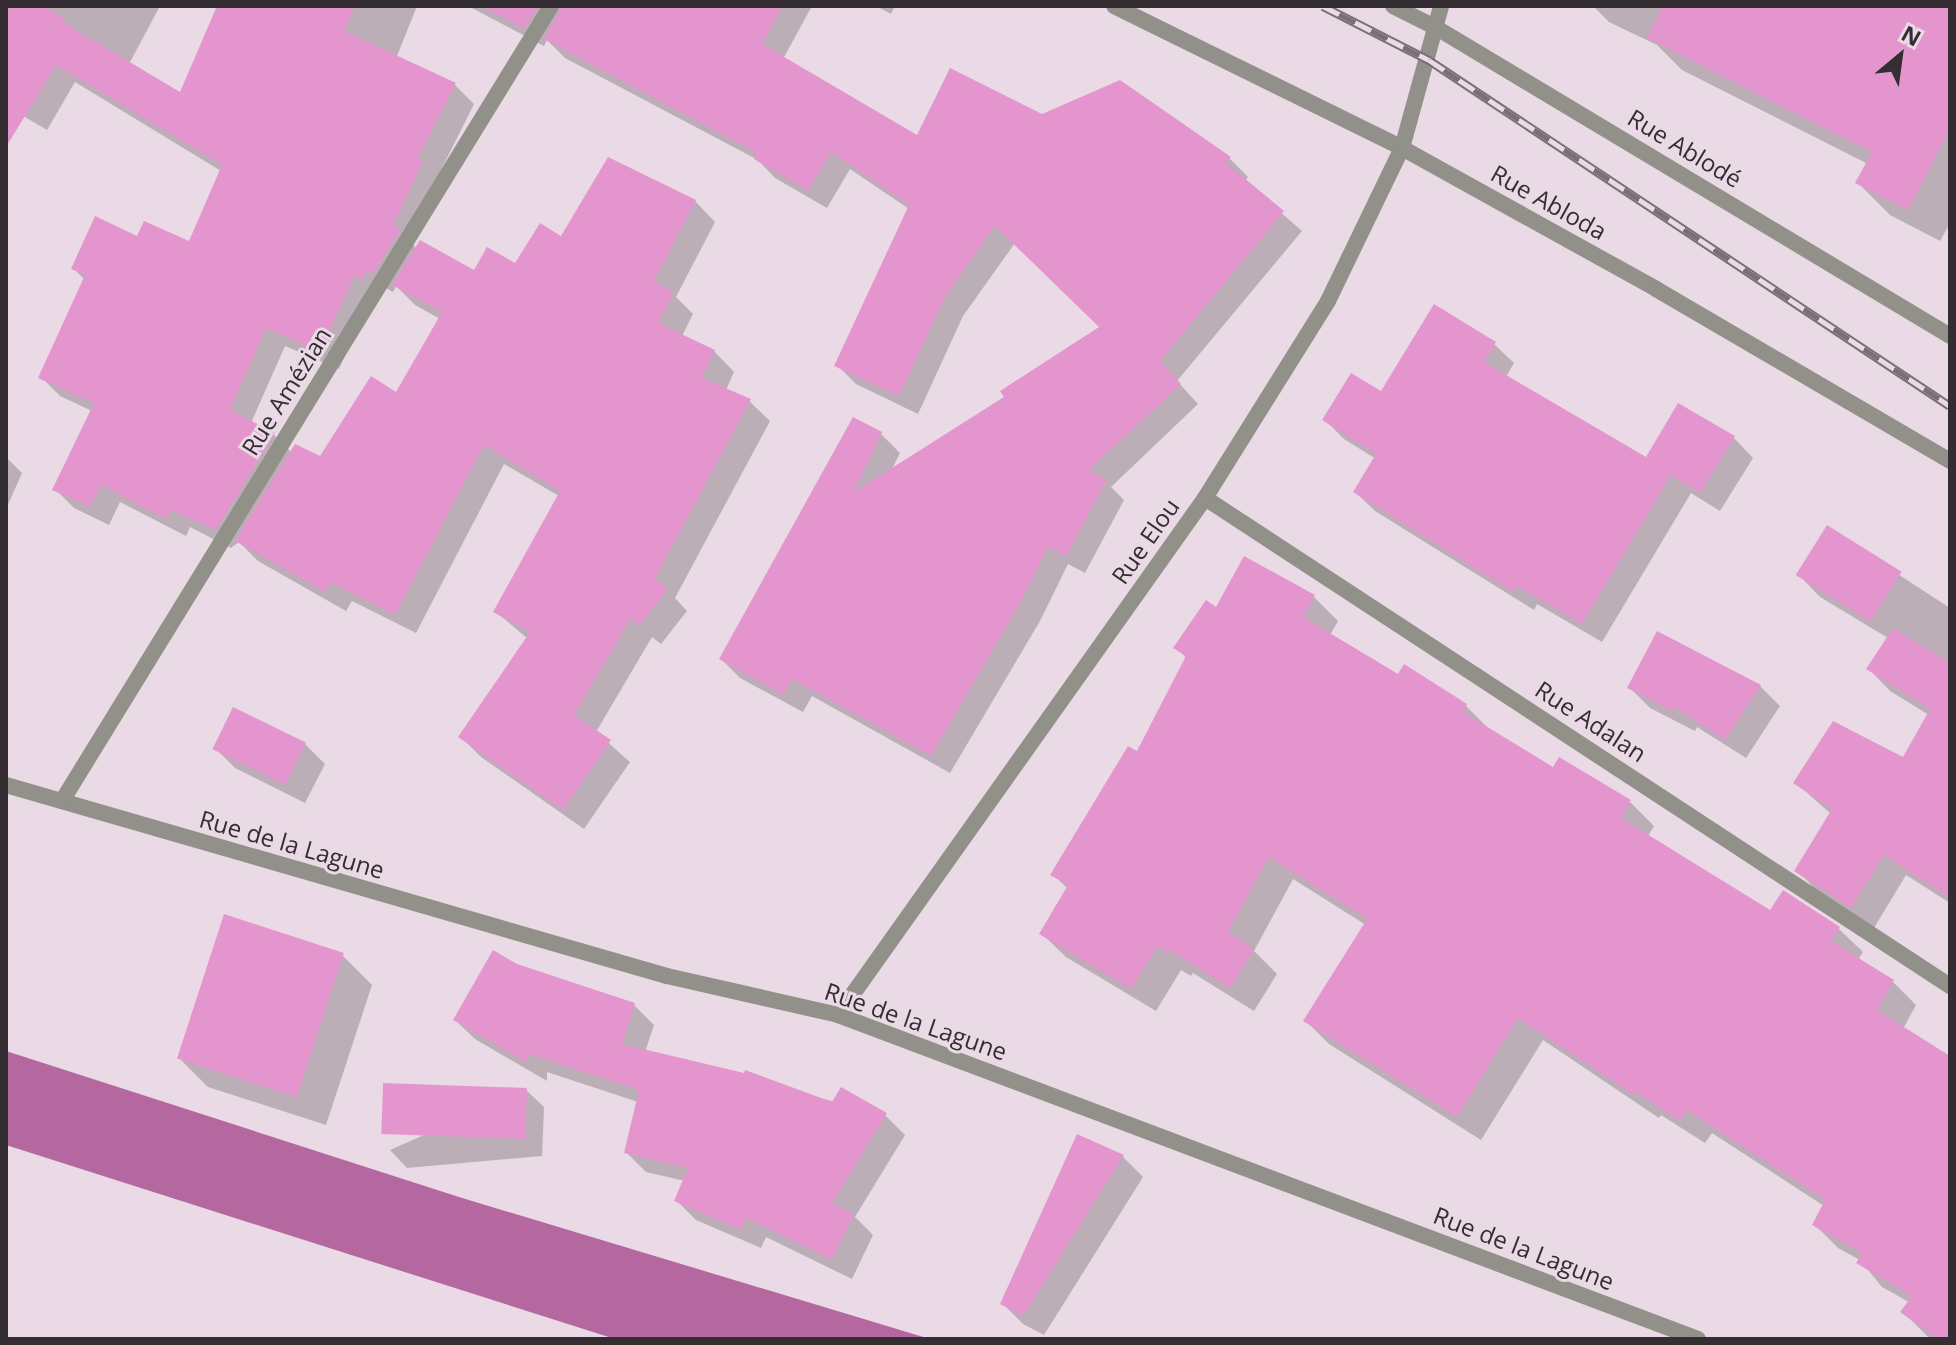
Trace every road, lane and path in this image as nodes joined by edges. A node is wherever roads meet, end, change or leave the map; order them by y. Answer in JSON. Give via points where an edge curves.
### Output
{"nodes":[{"id":1,"x":551,"y":6,"type":"edge"},
{"id":2,"x":1114,"y":6,"type":"edge"},
{"id":3,"x":1393,"y":6,"type":"edge"},
{"id":4,"x":1441,"y":6,"type":"edge"},
{"id":5,"x":1435,"y":27,"type":"junction"},
{"id":6,"x":1402,"y":148,"type":"junction"},
{"id":7,"x":1950,"y":336,"type":"edge"},
{"id":8,"x":1950,"y":461,"type":"edge"},
{"id":9,"x":1205,"y":498,"type":"junction"},
{"id":10,"x":6,"y":785,"type":"edge"},
{"id":11,"x":62,"y":801,"type":"junction"},
{"id":12,"x":1950,"y":986,"type":"edge"},
{"id":13,"x":838,"y":1015,"type":"junction"},
{"id":14,"x":1698,"y":1339,"type":"edge"}],
"edges":[{"from":1,"to":11,"type":"street","name":"Rue Amézian"},
{"from":2,"to":6,"type":"street","name":"Rue Abloda"},
{"from":3,"to":5,"type":"street","name":"Rue Ablodé"},
{"from":4,"to":5,"type":"street","name":"Rue Elou"},
{"from":5,"to":6,"type":"street","name":"Rue Elou"},
{"from":5,"to":7,"type":"street","name":"Rue Ablodé"},
{"from":6,"to":8,"type":"street","name":"Rue Abloda"},
{"from":6,"to":9,"type":"street","name":"Rue Elou","via":[[1328,301]]},
{"from":9,"to":12,"type":"street","name":"Rue Adalan"},
{"from":9,"to":13,"type":"street","name":"Rue Elou"},
{"from":10,"to":11,"type":"street","name":"Rue de la Lagune"},
{"from":11,"to":13,"type":"street","name":"Rue de la Lagune","via":[[652,972]]},
{"from":13,"to":14,"type":"street","name":"Rue de la Lagune"}]}
